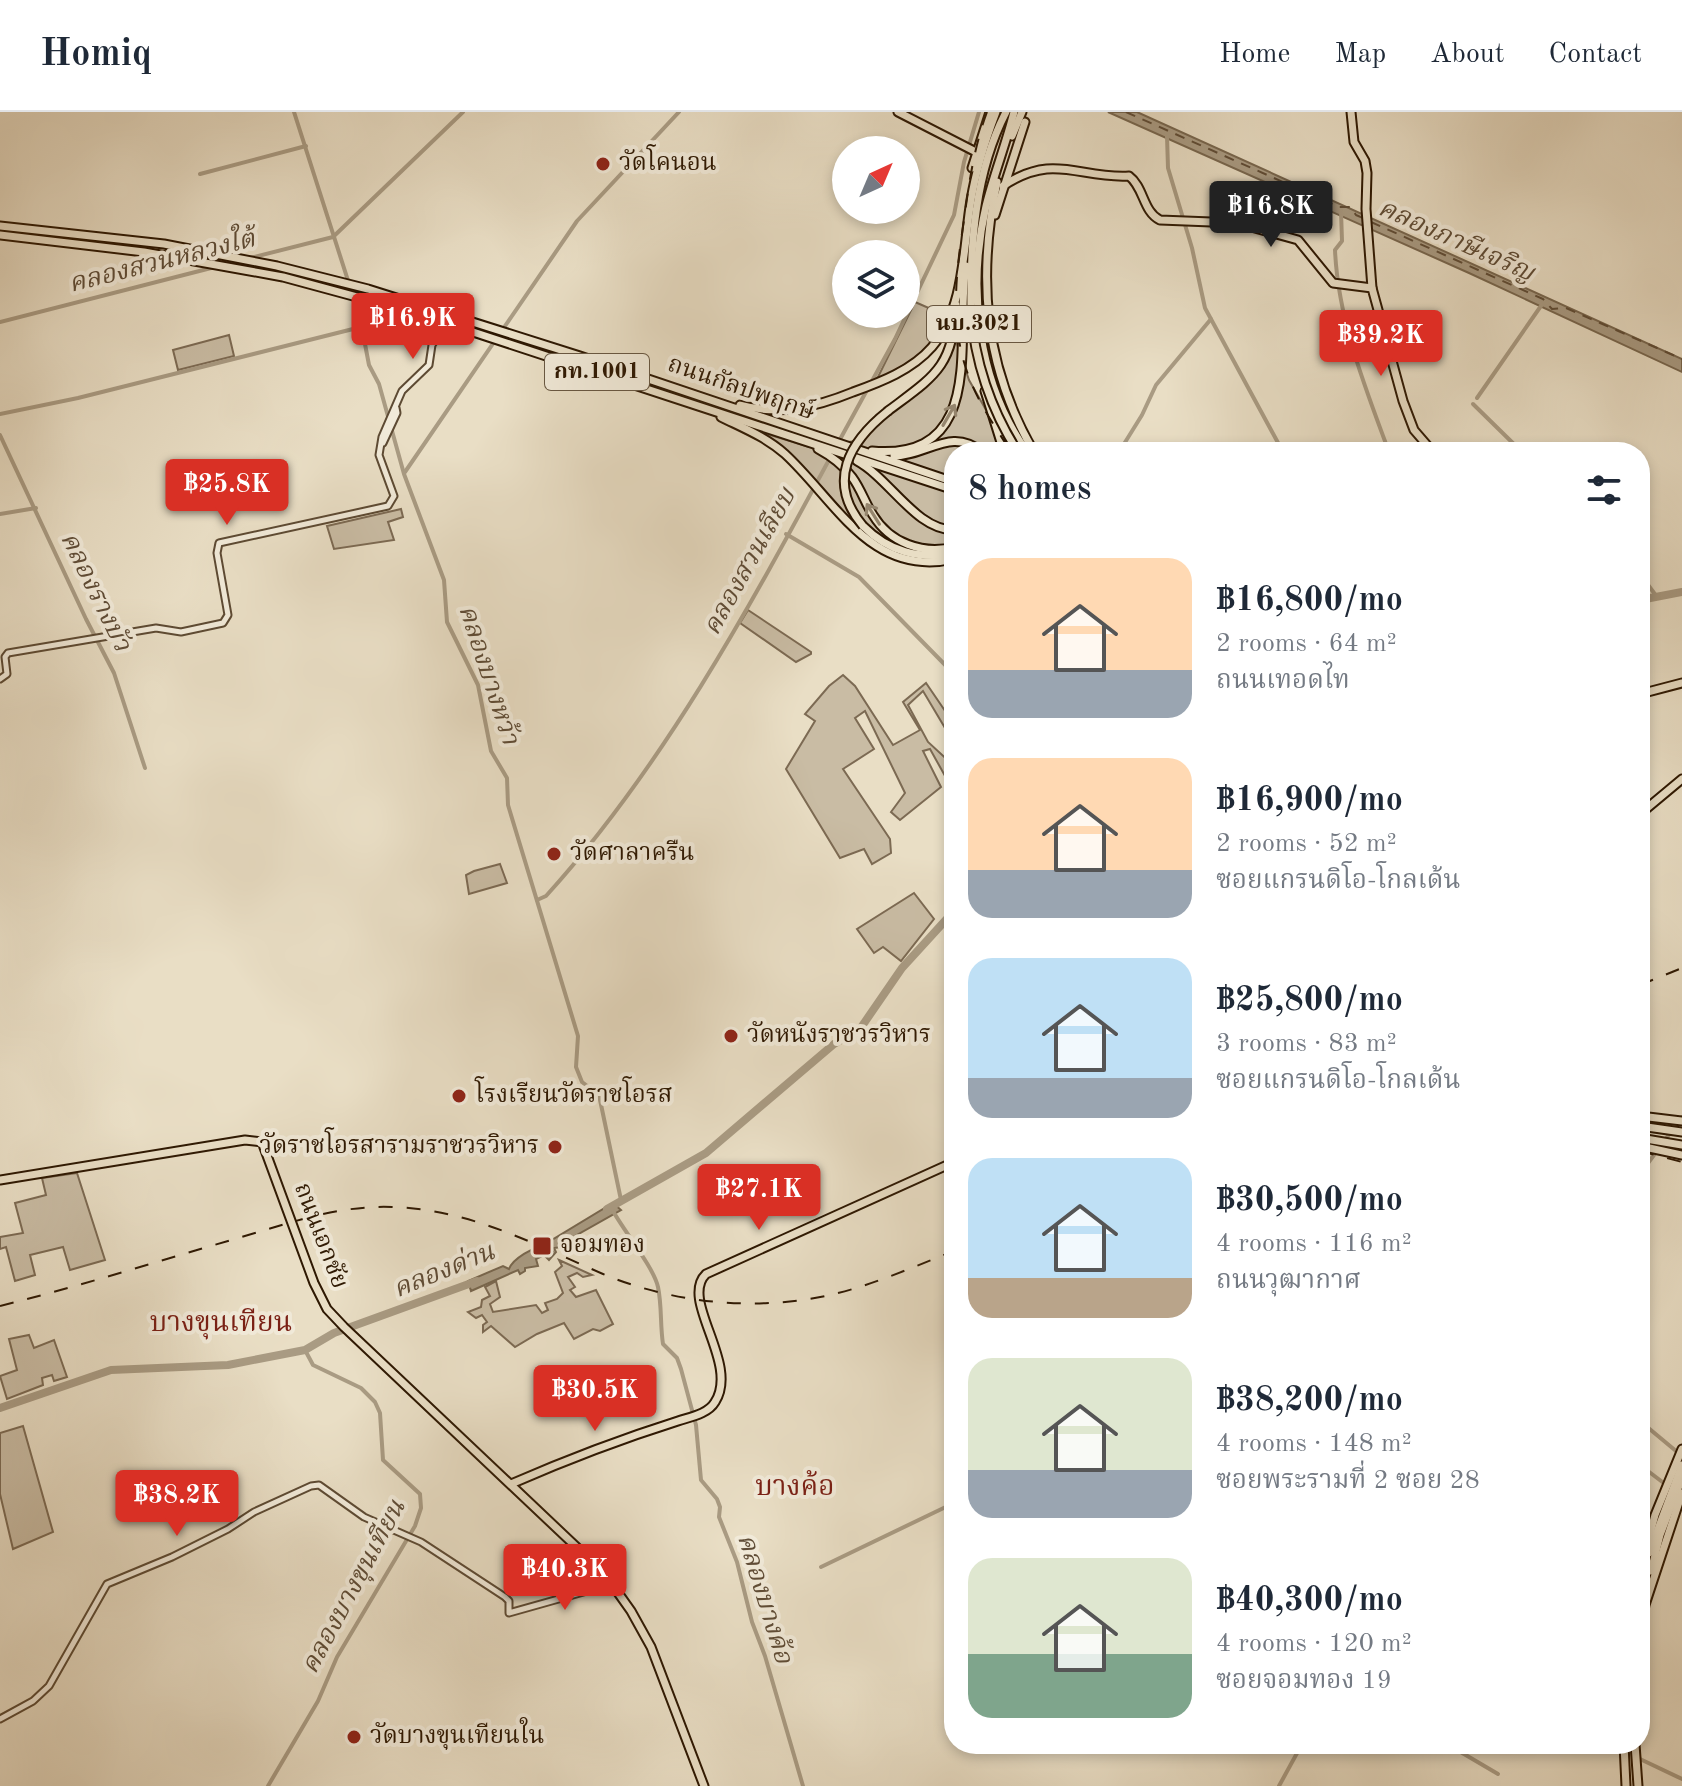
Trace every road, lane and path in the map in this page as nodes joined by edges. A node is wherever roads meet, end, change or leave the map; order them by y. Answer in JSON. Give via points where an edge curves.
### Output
{"nodes":[{"id":1,"x":898,"y":112,"type":"edge"},
{"id":2,"x":998,"y":112,"type":"edge"},
{"id":3,"x":1019,"y":112,"type":"edge"},
{"id":4,"x":1030,"y":112,"type":"edge"},
{"id":5,"x":1351,"y":112,"type":"edge"},
{"id":6,"x":970,"y":150,"type":"junction"},
{"id":7,"x":1012,"y":162,"type":"junction"},
{"id":8,"x":1026,"y":175,"type":"junction"},
{"id":9,"x":987,"y":185,"type":"junction"},
{"id":10,"x":1003,"y":186,"type":"junction"},
{"id":11,"x":970,"y":202,"type":"junction"},
{"id":12,"x":0,"y":226,"type":"edge"},
{"id":13,"x":990,"y":233,"type":"junction"},
{"id":14,"x":0,"y":235,"type":"edge"},
{"id":15,"x":972,"y":238,"type":"junction"},
{"id":16,"x":1372,"y":288,"type":"junction"},
{"id":17,"x":956,"y":294,"type":"junction"},
{"id":18,"x":447,"y":323,"type":"junction"},
{"id":19,"x":979,"y":325,"type":"junction"},
{"id":20,"x":983,"y":349,"type":"junction"},
{"id":21,"x":673,"y":387,"type":"junction"},
{"id":22,"x":1003,"y":387,"type":"junction"},
{"id":23,"x":693,"y":404,"type":"junction"},
{"id":24,"x":965,"y":442,"type":"edge"},
{"id":25,"x":1001,"y":442,"type":"edge"},
{"id":26,"x":1012,"y":442,"type":"edge"},
{"id":27,"x":1022,"y":442,"type":"edge"},
{"id":28,"x":1028,"y":442,"type":"edge"},
{"id":29,"x":1424,"y":442,"type":"edge"},
{"id":30,"x":835,"y":450,"type":"junction"},
{"id":31,"x":858,"y":450,"type":"junction"},
{"id":32,"x":944,"y":479,"type":"edge"},
{"id":33,"x":944,"y":487,"type":"edge"},
{"id":34,"x":944,"y":528,"type":"edge"},
{"id":35,"x":944,"y":548,"type":"edge"},
{"id":36,"x":944,"y":556,"type":"edge"},
{"id":37,"x":944,"y":557,"type":"edge"},
{"id":38,"x":0,"y":679,"type":"edge"},
{"id":39,"x":1682,"y":683,"type":"edge"},
{"id":40,"x":1650,"y":691,"type":"edge"},
{"id":41,"x":1682,"y":779,"type":"edge"},
{"id":42,"x":1650,"y":806,"type":"edge"},
{"id":43,"x":1650,"y":1121,"type":"edge"},
{"id":44,"x":1680,"y":1122,"type":"edge"},
{"id":45,"x":1650,"y":1124,"type":"edge"},
{"id":46,"x":1682,"y":1132,"type":"edge"},
{"id":47,"x":1650,"y":1143,"type":"edge"},
{"id":48,"x":1650,"y":1145,"type":"edge"},
{"id":49,"x":1682,"y":1145,"type":"edge"},
{"id":50,"x":1650,"y":1146,"type":"edge"},
{"id":51,"x":1682,"y":1153,"type":"edge"},
{"id":52,"x":944,"y":1166,"type":"edge"},
{"id":53,"x":0,"y":1180,"type":"edge"},
{"id":54,"x":1682,"y":1449,"type":"edge"},
{"id":55,"x":1682,"y":1465,"type":"edge"},
{"id":56,"x":1682,"y":1478,"type":"edge"},
{"id":57,"x":511,"y":1484,"type":"junction"},
{"id":58,"x":1682,"y":1493,"type":"edge"},
{"id":59,"x":1650,"y":1533,"type":"edge"},
{"id":60,"x":1650,"y":1549,"type":"edge"},
{"id":61,"x":1650,"y":1579,"type":"edge"},
{"id":62,"x":612,"y":1584,"type":"junction"},
{"id":63,"x":1650,"y":1590,"type":"edge"},
{"id":64,"x":0,"y":1719,"type":"edge"},
{"id":65,"x":1624,"y":1754,"type":"edge"},
{"id":66,"x":1636,"y":1754,"type":"edge"},
{"id":67,"x":704,"y":1786,"type":"edge"},
{"id":68,"x":1626,"y":1786,"type":"edge"},
{"id":69,"x":1638,"y":1786,"type":"edge"}],
"edges":[{"from":1,"to":6,"type":"main road"},
{"from":2,"to":6,"type":"main road"},
{"from":2,"to":9,"type":"main road","number":"นบ.3021"},
{"from":2,"to":11,"type":"main road"},
{"from":3,"to":9,"type":"main road","number":"นบ.3021"},
{"from":3,"to":13,"type":"main road","via":[[1000,170]]},
{"from":4,"to":7,"type":"main road"},
{"from":5,"to":16,"type":"main road","via":[[1354,142],[1365,161]]},
{"from":6,"to":11,"type":"main road"},
{"from":7,"to":8,"type":"main road"},
{"from":7,"to":10,"type":"main road"},
{"from":8,"to":10,"type":"main road"},
{"from":8,"to":16,"type":"main road","via":[[1062,167],[1131,177],[1153,217],[1237,223],[1298,240],[1329,279]]},
{"from":9,"to":15,"type":"main road","number":"นบ.3021"},
{"from":9,"to":19,"type":"main road","number":"นบ.3021"},
{"from":10,"to":13,"type":"main road"},
{"from":11,"to":17,"type":"main road"},
{"from":12,"to":21,"type":"main road","name":"ถนนกัลปพฤกษ์","number":"กท.1001","via":[[164,244],[254,261],[354,285]]},
{"from":13,"to":22,"type":"main road","number":"นบ.3021","via":[[989,335]]},
{"from":14,"to":18,"type":"main road","name":"ถนนกัลปพฤกษ์","number":"กท.1001","via":[[229,266]]},
{"from":15,"to":26,"type":"main road","number":"นบ.3021","bridge":true,"via":[[971,310],[982,372]]},
{"from":31,"to":15,"type":"main road","one_way":true,"via":[[910,449],[934,435],[951,414],[959,388],[963,285]]},
{"from":16,"to":29,"type":"main road","via":[[1403,401]]},
{"from":17,"to":21,"type":"main road","via":[[950,318],[933,346],[910,366],[813,406],[747,407]]},
{"from":17,"to":36,"type":"main road","bridge":true,"via":[[954,332],[945,360],[862,434],[847,463],[847,495],[863,526],[882,543],[907,554]]},
{"from":18,"to":23,"type":"main road","name":"ถนนกัลปพฤกษ์","number":"กท.1001"},
{"from":18,"to":38,"type":"street","via":[[432,345],[429,365],[404,389],[382,443],[380,457],[394,496],[388,506],[219,543],[225,622],[8,653],[6,676]]},
{"from":19,"to":20,"type":"main road","number":"นบ.3021"},
{"from":19,"to":25,"type":"main road","via":[[985,391]]},
{"from":20,"to":22,"type":"main road"},
{"from":20,"to":27,"type":"main road","number":"นบ.3021","via":[[995,391]]},
{"from":21,"to":30,"type":"main road","name":"ถนนกัลปพฤกษ์","number":"กท.1001"},
{"from":22,"to":28,"type":"main road","number":"นบ.3021"},
{"from":23,"to":30,"type":"main road","name":"ถนนกัลปพฤกษ์","number":"กท.1001"},
{"from":23,"to":37,"type":"main road","via":[[760,435],[784,453],[854,529],[882,550],[916,561]]},
{"from":24,"to":31,"type":"main road","via":[[946,441],[902,456]]},
{"from":30,"to":31,"type":"main road","name":"ถนนกัลปพฤกษ์","number":"กท.1001"},
{"from":30,"to":33,"type":"main road","name":"ถนนกัลปพฤกษ์","number":"กท.1001"},
{"from":30,"to":34,"type":"main road","via":[[874,472],[920,517]]},
{"from":35,"to":30,"type":"main road","one_way":true,"via":[[906,544],[881,526]]},
{"from":31,"to":32,"type":"main road","name":"ถนนกัลปพฤกษ์","number":"กท.1001"},
{"from":39,"to":40,"type":"main road"},
{"from":41,"to":42,"type":"main road"},
{"from":43,"to":44,"type":"main road"},
{"from":45,"to":46,"type":"main road"},
{"from":47,"to":49,"type":"main road"},
{"from":48,"to":51,"type":"main road"},
{"from":50,"to":51,"type":"main road"},
{"from":52,"to":57,"type":"main road","via":[[702,1277],[700,1300],[722,1372],[715,1402],[694,1415]]},
{"from":53,"to":57,"type":"main road","name":"ถนนเอกชัย","via":[[259,1141],[327,1309]]},
{"from":54,"to":59,"type":"main road"},
{"from":55,"to":60,"type":"main road"},
{"from":56,"to":61,"type":"main road"},
{"from":57,"to":62,"type":"main road","name":"ถนนเอกชัย"},
{"from":58,"to":63,"type":"main road"},
{"from":62,"to":64,"type":"street","via":[[509,1613],[505,1597],[413,1538],[364,1517],[319,1485],[107,1584],[49,1686]]},
{"from":62,"to":67,"type":"main road","name":"ถนนเอกชัย","via":[[651,1647]]},
{"from":65,"to":68,"type":"main road"},
{"from":66,"to":69,"type":"main road"}]}
